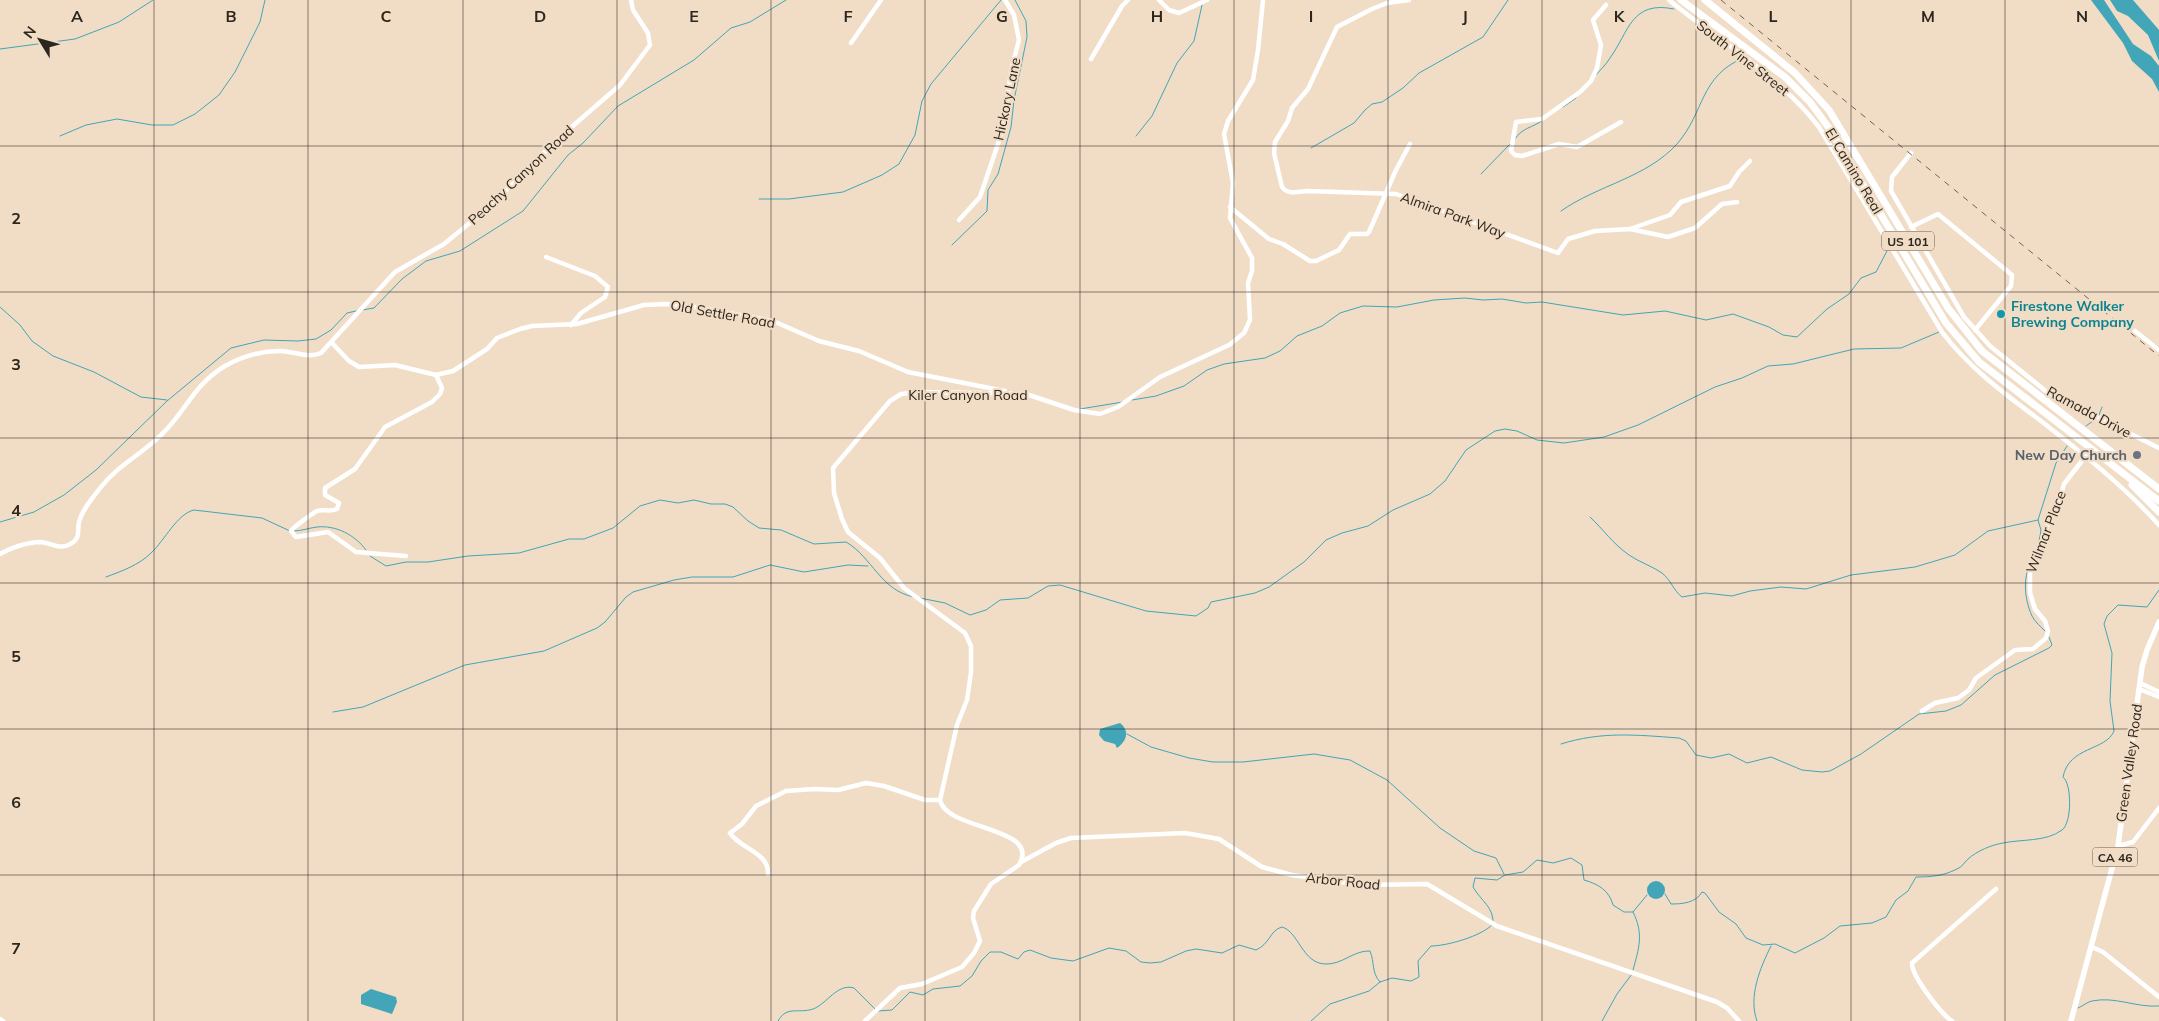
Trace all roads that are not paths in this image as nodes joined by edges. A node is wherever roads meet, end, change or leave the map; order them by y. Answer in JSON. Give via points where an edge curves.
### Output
{"nodes":[{"id":1,"x":631,"y":0,"type":"edge"},
{"id":2,"x":881,"y":0,"type":"edge"},
{"id":3,"x":1005,"y":0,"type":"edge"},
{"id":4,"x":1128,"y":0,"type":"edge"},
{"id":5,"x":1159,"y":0,"type":"edge"},
{"id":6,"x":1263,"y":0,"type":"edge"},
{"id":7,"x":1408,"y":0,"type":"edge"},
{"id":8,"x":1669,"y":0,"type":"edge"},
{"id":9,"x":1681,"y":0,"type":"edge"},
{"id":10,"x":1705,"y":0,"type":"edge"},
{"id":11,"x":1204,"y":2,"type":"edge"},
{"id":12,"x":1606,"y":5,"type":"dead end"},
{"id":13,"x":851,"y":44,"type":"dead end"},
{"id":14,"x":1091,"y":59,"type":"dead end"},
{"id":15,"x":1621,"y":122,"type":"dead end"},
{"id":16,"x":1410,"y":144,"type":"dead end"},
{"id":17,"x":1911,"y":153,"type":"dead end"},
{"id":18,"x":1750,"y":161,"type":"dead end"},
{"id":19,"x":1385,"y":194,"type":"junction"},
{"id":20,"x":1737,"y":202,"type":"dead end"},
{"id":21,"x":1230,"y":207,"type":"junction"},
{"id":22,"x":959,"y":220,"type":"dead end"},
{"id":23,"x":1911,"y":227,"type":"junction"},
{"id":24,"x":1630,"y":229,"type":"junction"},
{"id":25,"x":546,"y":257,"type":"dead end"},
{"id":26,"x":571,"y":325,"type":"junction"},
{"id":27,"x":1975,"y":330,"type":"junction"},
{"id":28,"x":2135,"y":331,"type":"dead end"},
{"id":29,"x":332,"y":343,"type":"junction"},
{"id":30,"x":2159,"y":350,"type":"edge"},
{"id":31,"x":436,"y":375,"type":"junction"},
{"id":32,"x":1011,"y":393,"type":"junction"},
{"id":33,"x":2159,"y":448,"type":"edge"},
{"id":34,"x":2085,"y":457,"type":"junction"},
{"id":35,"x":2112,"y":465,"type":"junction"},
{"id":36,"x":2135,"y":470,"type":"junction"},
{"id":37,"x":2159,"y":484,"type":"edge"},
{"id":38,"x":2159,"y":489,"type":"edge"},
{"id":39,"x":2159,"y":501,"type":"edge"},
{"id":40,"x":2159,"y":512,"type":"edge"},
{"id":41,"x":2159,"y":525,"type":"edge"},
{"id":42,"x":0,"y":554,"type":"edge"},
{"id":43,"x":406,"y":556,"type":"dead end"},
{"id":44,"x":2159,"y":622,"type":"edge"},
{"id":45,"x":2140,"y":686,"type":"junction"},
{"id":46,"x":2159,"y":692,"type":"edge"},
{"id":47,"x":2159,"y":697,"type":"edge"},
{"id":48,"x":1922,"y":711,"type":"dead end"},
{"id":49,"x":940,"y":800,"type":"junction"},
{"id":50,"x":2159,"y":808,"type":"edge"},
{"id":51,"x":2118,"y":846,"type":"junction"},
{"id":52,"x":1021,"y":862,"type":"junction"},
{"id":53,"x":768,"y":874,"type":"dead end"},
{"id":54,"x":1996,"y":890,"type":"dead end"},
{"id":55,"x":2092,"y":947,"type":"junction"},
{"id":56,"x":2159,"y":997,"type":"edge"},
{"id":57,"x":865,"y":1021,"type":"edge"},
{"id":58,"x":1739,"y":1021,"type":"edge"},
{"id":59,"x":1952,"y":1021,"type":"edge"},
{"id":60,"x":2071,"y":1021,"type":"edge"}],
"edges":[{"from":1,"to":29,"type":"street","name":"Peachy Canyon Road","via":[[633,10],[648,33],[650,46],[620,85],[560,137],[488,208],[444,244],[395,272]]},
{"from":2,"to":13,"type":"street"},
{"from":3,"to":22,"type":"street","name":"Hickory Lane","via":[[1014,16],[1019,40],[1003,129],[980,197]]},
{"from":4,"to":14,"type":"street"},
{"from":5,"to":11,"type":"street","via":[[1173,13]]},
{"from":6,"to":21,"type":"street","name":"Kiler Canyon Road","via":[[1253,80],[1228,121],[1224,134],[1232,172]]},
{"from":7,"to":19,"type":"street","name":"Almira Park Way","via":[[1387,3],[1337,28],[1308,89],[1292,108],[1273,146],[1284,191]]},
{"from":8,"to":34,"type":"street","name":"South Vine Street","via":[[1785,88],[1819,127],[1953,347],[1980,374]]},
{"from":9,"to":35,"type":"highway","name":"El Camino Real","number":"US 101","via":[[1770,65],[1810,102],[1830,128],[1946,323],[1967,350]]},
{"from":10,"to":36,"type":"highway","name":"El Camino Real","number":"US 101","via":[[1795,73],[1829,110],[1948,308],[1982,351]]},
{"from":12,"to":15,"type":"street","via":[[1593,20],[1601,45],[1591,81],[1542,119],[1516,121],[1512,153],[1517,156],[1559,144],[1577,147]]},
{"from":16,"to":19,"type":"street"},
{"from":17,"to":23,"type":"street","name":"Ramada Drive","via":[[1890,184],[1893,196]]},
{"from":18,"to":24,"type":"street","via":[[1730,186],[1681,202],[1670,215]]},
{"from":19,"to":21,"type":"street","via":[[1367,234],[1350,234],[1338,250],[1313,262],[1269,239]]},
{"from":19,"to":24,"type":"street","name":"Almira Park Way","via":[[1396,194],[1558,253],[1573,237]]},
{"from":20,"to":24,"type":"street","via":[[1722,204],[1695,228],[1668,236]]},
{"from":21,"to":32,"type":"street","name":"Kiler Canyon Road","via":[[1231,223],[1247,246],[1252,263],[1248,283],[1250,320],[1241,337],[1160,377],[1118,407],[1100,414],[1074,410],[1034,395]]},
{"from":23,"to":27,"type":"street","name":"Ramada Drive","via":[[1955,303]]},
{"from":23,"to":27,"type":"street","via":[[1938,214],[2012,275],[2010,286]]},
{"from":25,"to":26,"type":"street","via":[[595,276],[608,286],[605,297],[581,313]]},
{"from":26,"to":31,"type":"street","name":"Old Settler Road","via":[[532,326],[503,335],[453,371]]},
{"from":26,"to":32,"type":"street","name":"Old Settler Road","via":[[644,305],[695,307],[773,321],[926,377]]},
{"from":27,"to":33,"type":"street","name":"Ramada Drive","via":[[2047,392]]},
{"from":28,"to":30,"type":"street"},
{"from":29,"to":31,"type":"street","via":[[359,367],[395,365]]},
{"from":29,"to":42,"type":"street","name":"Peachy Canyon Road","via":[[315,355],[278,351],[262,353],[211,375],[190,396],[162,434],[108,478],[84,511],[73,543],[57,547],[33,542]]},
{"from":31,"to":43,"type":"street","via":[[442,388],[436,398],[385,427],[355,469],[325,488],[325,495],[339,503],[337,509],[317,511],[291,531],[296,537],[328,532],[356,552]]},
{"from":32,"to":49,"type":"street","name":"Kiler Canyon Road","via":[[920,392],[894,397],[833,468],[834,493],[848,532],[880,558],[904,588],[965,633],[971,651],[967,700],[957,725]]},
{"from":34,"to":41,"type":"street","name":"South Vine Street"},
{"from":34,"to":48,"type":"street","name":"Wilmar Place","via":[[2064,484],[2057,509],[2048,522],[2044,542],[2030,568],[2028,583],[2035,609],[2045,621],[2048,634],[2033,648],[2015,650],[1976,678],[1969,690],[1958,698],[1935,703]]},
{"from":35,"to":39,"type":"highway","name":"El Camino Real","number":"US 101"},
{"from":35,"to":40,"type":"highway"},
{"from":36,"to":37,"type":"highway"},
{"from":36,"to":38,"type":"highway","name":"El Camino Real","number":"US 101"},
{"from":44,"to":45,"type":"main road","name":"Green Valley Road","number":"CA 46","via":[[2147,650]]},
{"from":45,"to":46,"type":"street"},
{"from":45,"to":47,"type":"street"},
{"from":45,"to":51,"type":"main road","name":"Green Valley Road","number":"CA 46"},
{"from":49,"to":52,"type":"street","via":[[945,811],[956,818],[1012,838],[1020,849]]},
{"from":49,"to":53,"type":"street","via":[[925,800],[866,783],[838,790],[776,794],[756,806],[730,833],[764,860]]},
{"from":50,"to":51,"type":"street","via":[[2133,842]]},
{"from":51,"to":55,"type":"main road","name":"Green Valley Road","number":"CA 46"},
{"from":52,"to":57,"type":"street","via":[[991,884],[977,907],[973,918],[980,941],[966,964],[922,984],[900,988]]},
{"from":52,"to":58,"type":"street","name":"Arbor Road","via":[[1071,838],[1185,833],[1219,839],[1262,867],[1292,874],[1362,885],[1427,884],[1493,924],[1716,1002]]},
{"from":54,"to":59,"type":"street","via":[[1916,960],[1912,968]]},
{"from":55,"to":56,"type":"street","via":[[2103,952]]},
{"from":55,"to":60,"type":"main road","name":"Green Valley Road","number":"CA 46"}]}
